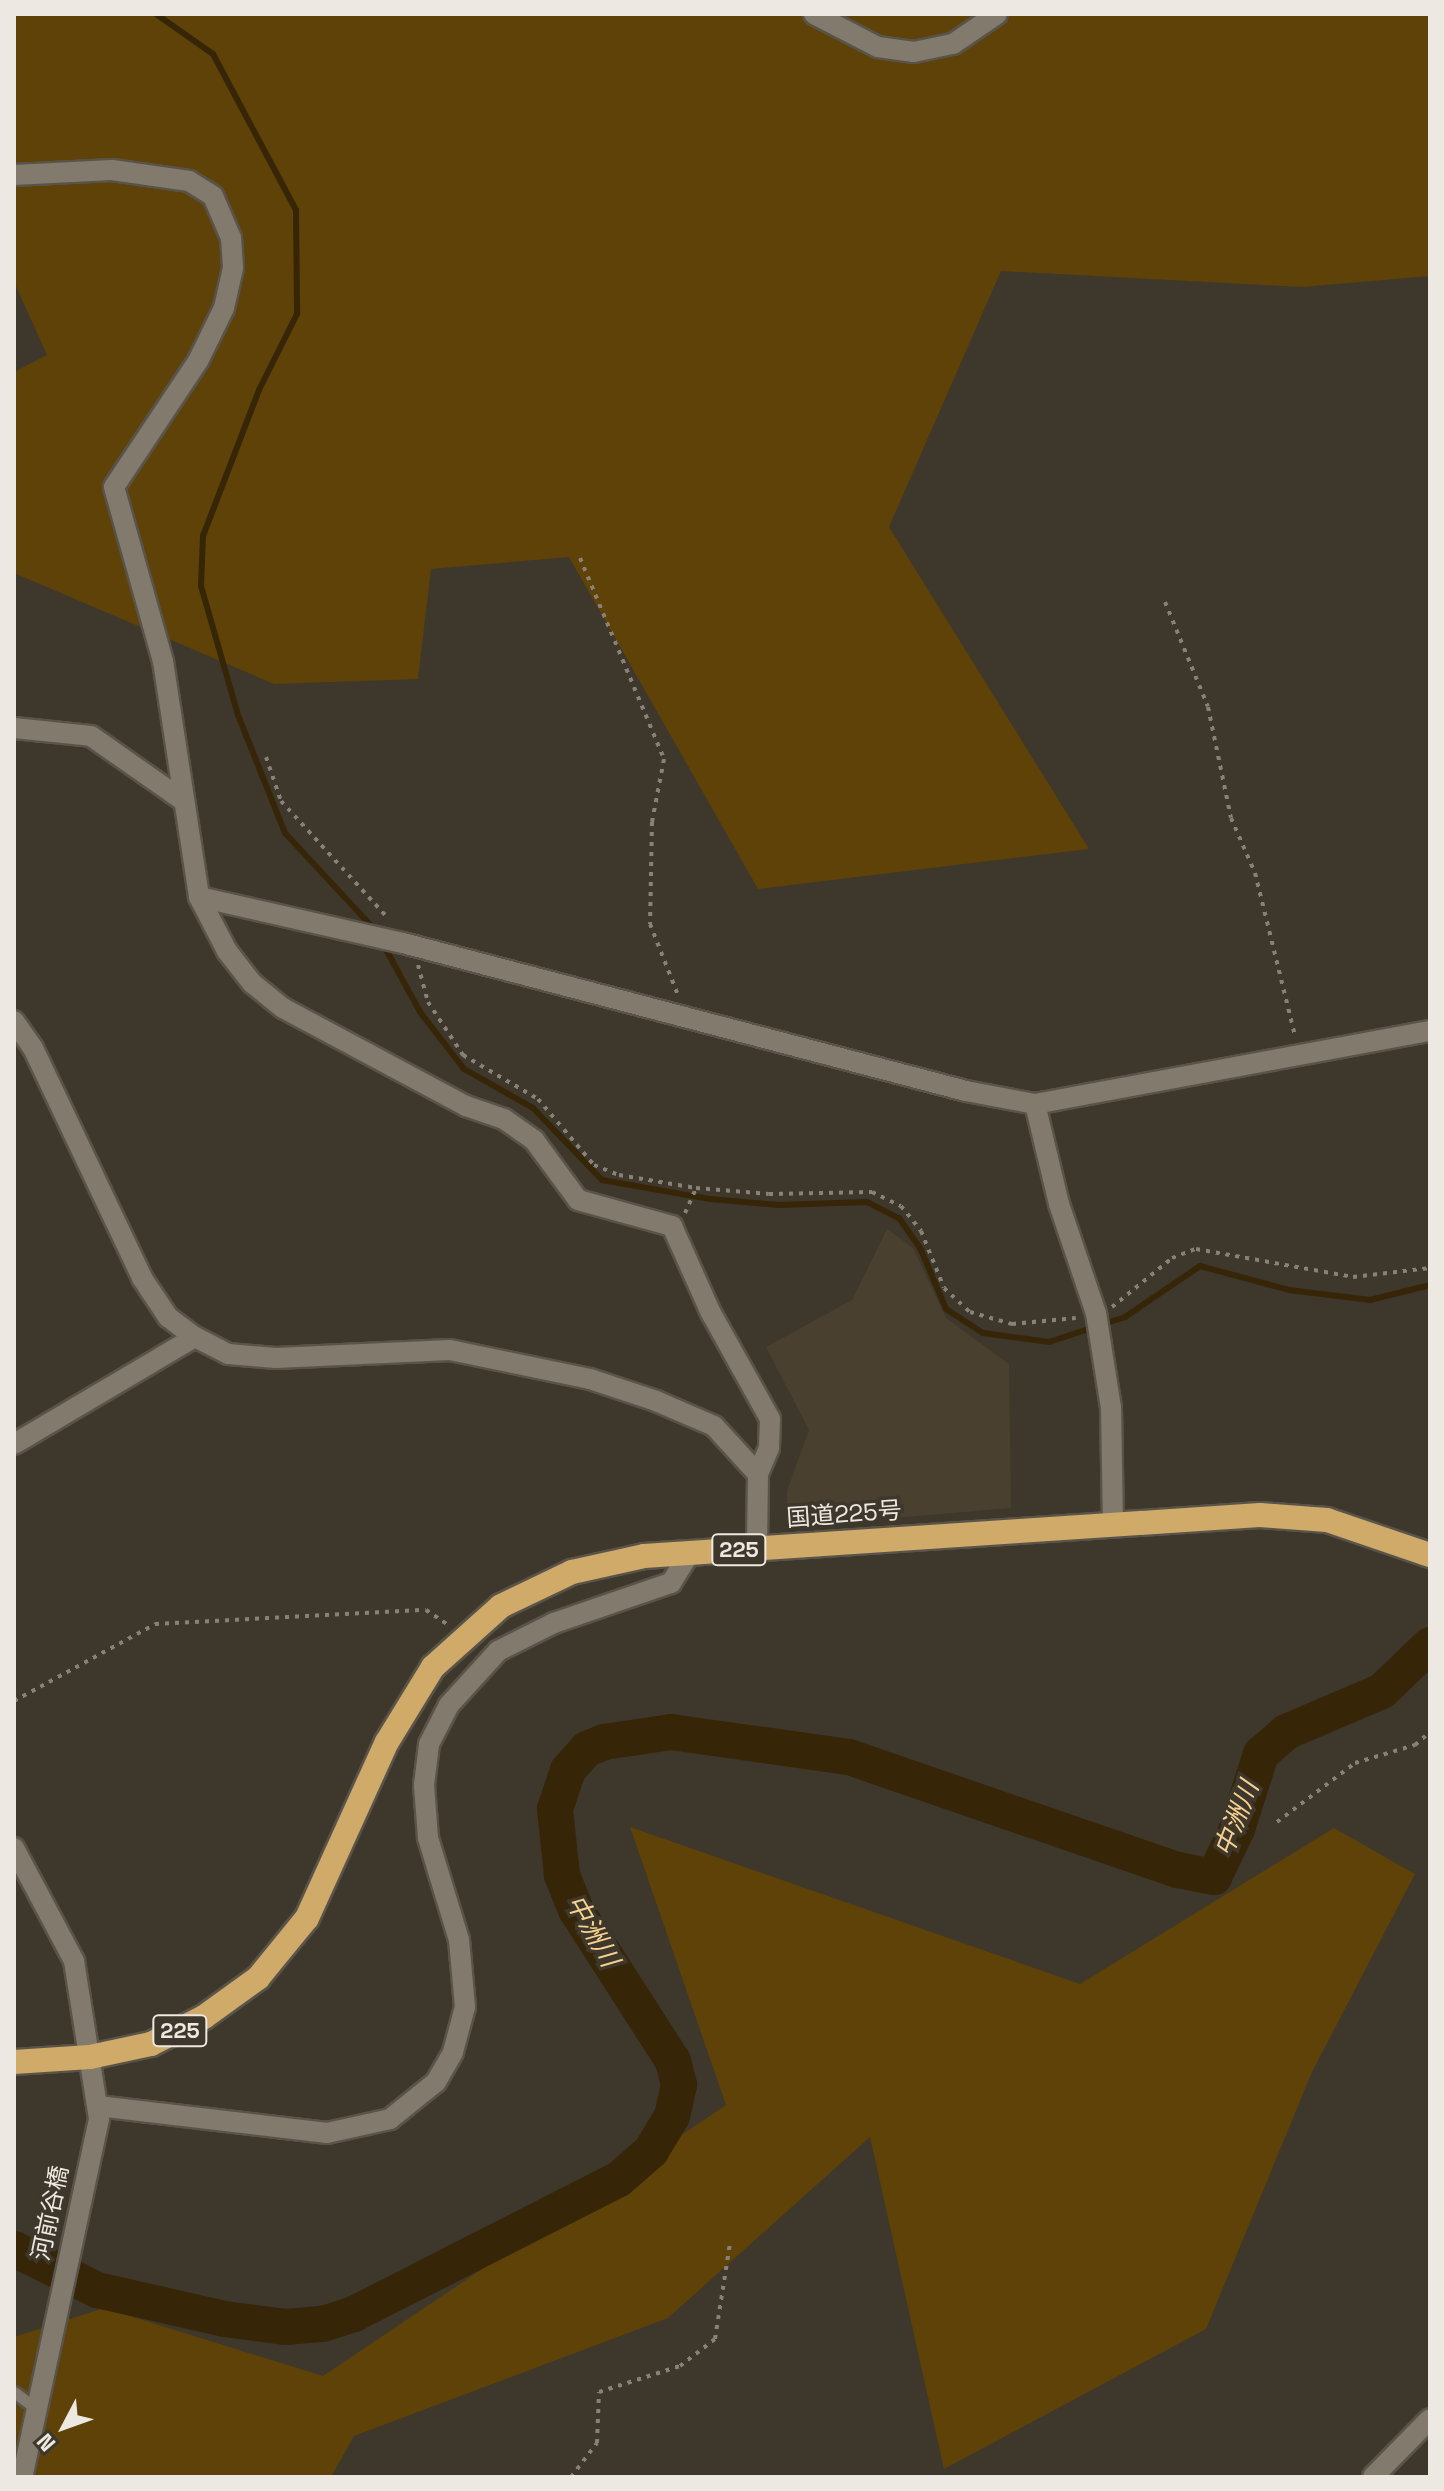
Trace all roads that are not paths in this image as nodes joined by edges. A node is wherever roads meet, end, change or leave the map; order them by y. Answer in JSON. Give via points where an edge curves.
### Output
{"nodes":[{"id":1,"x":814,"y":14,"type":"edge"},
{"id":2,"x":997,"y":14,"type":"edge"},
{"id":3,"x":14,"y":175,"type":"edge"},
{"id":4,"x":14,"y":728,"type":"edge"},
{"id":5,"x":181,"y":799,"type":"junction"},
{"id":6,"x":199,"y":897,"type":"junction"},
{"id":7,"x":14,"y":1021,"type":"edge"},
{"id":8,"x":1430,"y":1031,"type":"edge"},
{"id":9,"x":1035,"y":1104,"type":"junction"},
{"id":10,"x":195,"y":1337,"type":"junction"},
{"id":11,"x":14,"y":1444,"type":"edge"},
{"id":12,"x":758,"y":1474,"type":"junction"},
{"id":13,"x":1113,"y":1524,"type":"junction"},
{"id":14,"x":757,"y":1548,"type":"junction"},
{"id":15,"x":690,"y":1553,"type":"junction"},
{"id":16,"x":1430,"y":1555,"type":"edge"},
{"id":17,"x":14,"y":1848,"type":"edge"},
{"id":18,"x":90,"y":2057,"type":"junction"},
{"id":19,"x":14,"y":2062,"type":"edge"},
{"id":20,"x":98,"y":2106,"type":"junction"},
{"id":21,"x":14,"y":2392,"type":"edge"},
{"id":22,"x":35,"y":2408,"type":"junction"},
{"id":23,"x":1430,"y":2419,"type":"edge"},
{"id":24,"x":22,"y":2477,"type":"edge"},
{"id":25,"x":1373,"y":2477,"type":"edge"}],
"edges":[{"from":1,"to":2,"type":"street","via":[[878,47],[914,52],[953,44]]},
{"from":3,"to":5,"type":"street","via":[[112,170],[189,181],[213,196],[231,238],[233,268],[224,308],[198,361],[114,487],[163,661]]},
{"from":4,"to":5,"type":"street","via":[[91,736]]},
{"from":5,"to":6,"type":"street","via":[[190,820]]},
{"from":6,"to":9,"type":"street"},
{"from":6,"to":12,"type":"street","via":[[227,951],[252,983],[283,1008],[466,1106],[504,1119],[534,1140],[578,1200],[672,1226],[711,1313],[770,1419],[769,1448]]},
{"from":7,"to":10,"type":"street","via":[[33,1048],[142,1278],[168,1317]]},
{"from":8,"to":9,"type":"street"},
{"from":9,"to":13,"type":"street","via":[[1059,1204],[1098,1322],[1111,1408]]},
{"from":10,"to":11,"type":"street"},
{"from":10,"to":12,"type":"street","via":[[228,1354],[276,1358],[450,1350],[590,1379],[714,1426]]},
{"from":12,"to":14,"type":"street"},
{"from":13,"to":14,"type":"highway","name":"国道225号","number":"225"},
{"from":13,"to":16,"type":"highway","name":"国道225号","number":"225","via":[[1260,1515],[1327,1520]]},
{"from":14,"to":15,"type":"highway","name":"国道225号","number":"225"},
{"from":15,"to":18,"type":"highway","name":"国道225号","number":"225","via":[[572,1572],[521,1594],[463,1636],[409,1703],[307,1918],[258,1978],[179,2031],[151,2044]]},
{"from":15,"to":20,"type":"street","via":[[671,1583],[554,1623],[498,1651],[449,1705],[429,1744],[424,1785],[428,1838],[459,1940],[465,2007],[453,2052],[436,2082],[390,2119],[327,2133]]},
{"from":17,"to":18,"type":"street","name":"河前谷橋","via":[[74,1961]]},
{"from":18,"to":19,"type":"highway","name":"国道225号","number":"225"},
{"from":18,"to":20,"type":"street","name":"河前谷橋"},
{"from":20,"to":22,"type":"street","name":"河前谷橋"},
{"from":21,"to":22,"type":"lane"},
{"from":22,"to":24,"type":"street","name":"河前谷橋"},
{"from":23,"to":25,"type":"street"}]}
